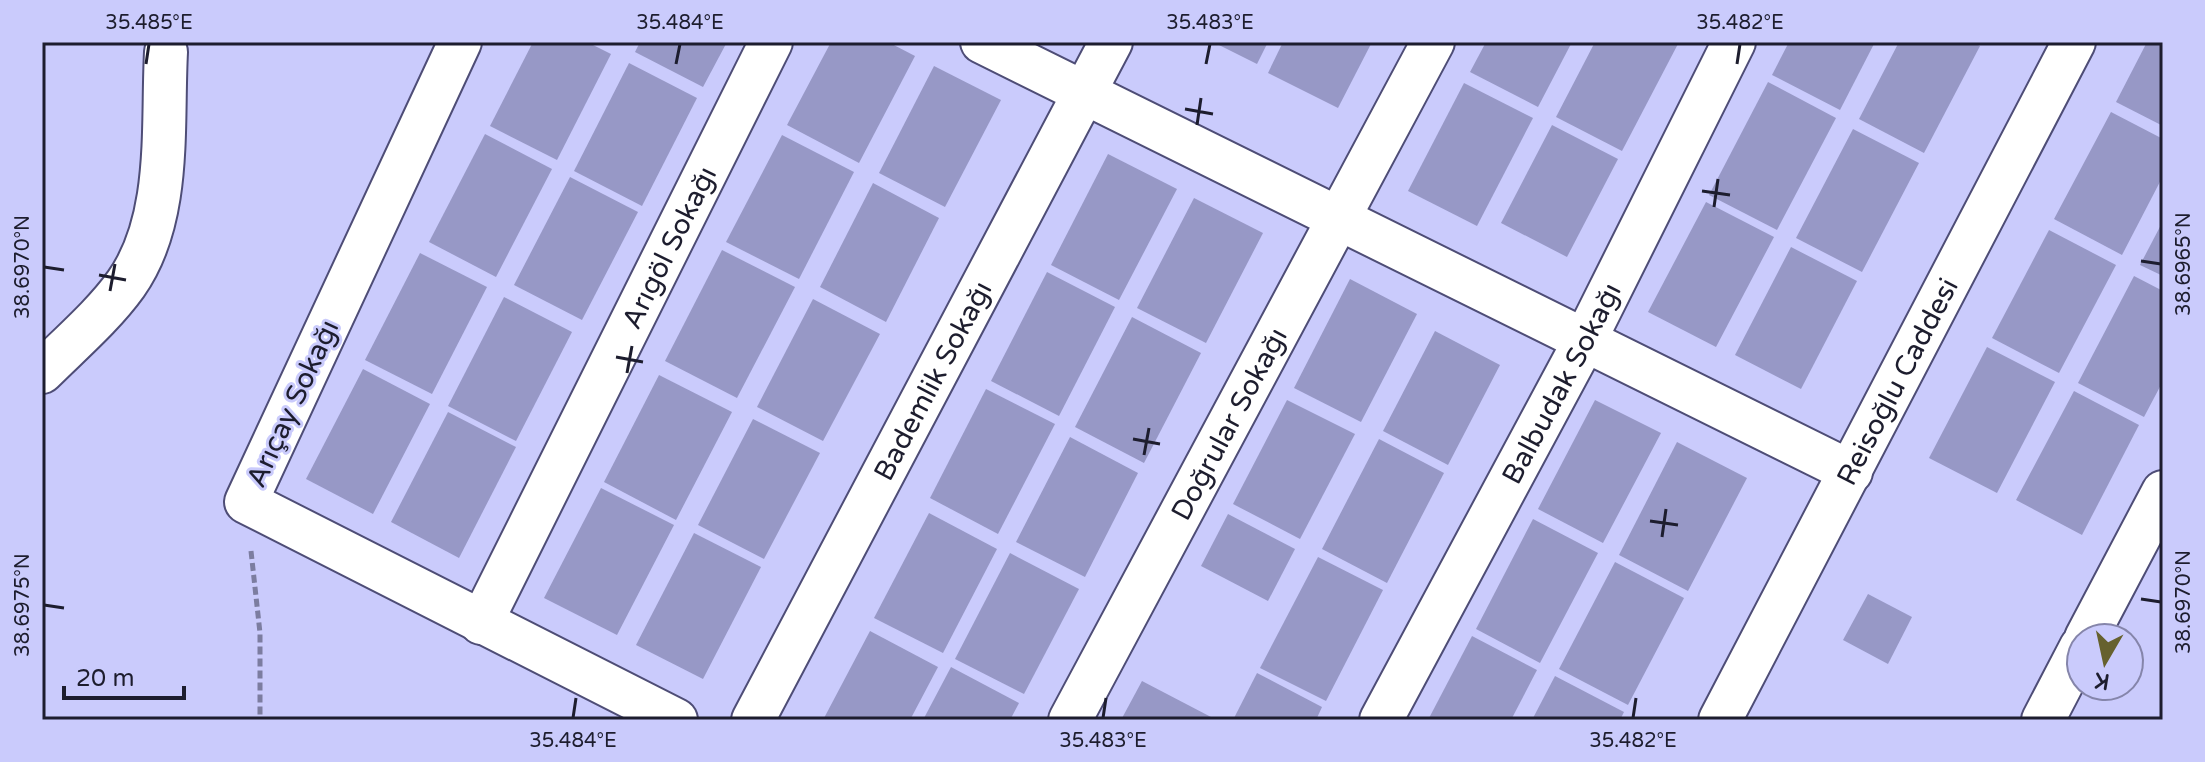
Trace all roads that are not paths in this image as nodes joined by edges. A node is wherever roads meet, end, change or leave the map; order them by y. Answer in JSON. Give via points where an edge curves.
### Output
{"nodes":[{"id":1,"x":460,"y":42,"type":"edge"},
{"id":2,"x":771,"y":42,"type":"edge"},
{"id":3,"x":982,"y":42,"type":"edge"},
{"id":4,"x":1111,"y":42,"type":"edge"},
{"id":5,"x":1433,"y":42,"type":"edge"},
{"id":6,"x":1734,"y":42,"type":"edge"},
{"id":7,"x":2074,"y":42,"type":"edge"},
{"id":8,"x":166,"y":52,"type":"dead end"},
{"id":9,"x":1084,"y":93,"type":"junction"},
{"id":10,"x":1339,"y":219,"type":"junction"},
{"id":11,"x":1585,"y":340,"type":"junction"},
{"id":12,"x":42,"y":372,"type":"edge"},
{"id":13,"x":1851,"y":472,"type":"junction"},
{"id":14,"x":2163,"y":492,"type":"edge"},
{"id":15,"x":2094,"y":622,"type":"edge"},
{"id":16,"x":481,"y":623,"type":"junction"},
{"id":17,"x":2065,"y":678,"type":"edge"},
{"id":18,"x":663,"y":717,"type":"edge"},
{"id":19,"x":753,"y":720,"type":"edge"},
{"id":20,"x":1070,"y":720,"type":"edge"},
{"id":21,"x":1381,"y":720,"type":"edge"},
{"id":22,"x":1720,"y":720,"type":"edge"},
{"id":23,"x":2043,"y":720,"type":"edge"}],
"edges":[{"from":1,"to":16,"type":"street","name":"Arıçay Sokağı","via":[[246,502]]},
{"from":2,"to":16,"type":"street","name":"Arıgöl Sokağı"},
{"from":3,"to":9,"type":"street"},
{"from":4,"to":9,"type":"street","name":"Bademlik Sokağı"},
{"from":5,"to":10,"type":"street","name":"Doğrular Sokağı"},
{"from":6,"to":11,"type":"street","name":"Balbudak Sokağı"},
{"from":7,"to":13,"type":"street","name":"Reisoğlu Caddesi"},
{"from":8,"to":12,"type":"street","via":[[158,196],[142,256],[126,284]]},
{"from":9,"to":10,"type":"street"},
{"from":9,"to":19,"type":"street","name":"Bademlik Sokağı"},
{"from":10,"to":11,"type":"street"},
{"from":10,"to":20,"type":"street","name":"Doğrular Sokağı"},
{"from":11,"to":13,"type":"street"},
{"from":11,"to":21,"type":"street","name":"Balbudak Sokağı"},
{"from":13,"to":22,"type":"street","name":"Reisoğlu Caddesi"},
{"from":14,"to":15,"type":"street"},
{"from":16,"to":18,"type":"street","name":"Arıçay Sokağı"},
{"from":17,"to":23,"type":"street"}]}
